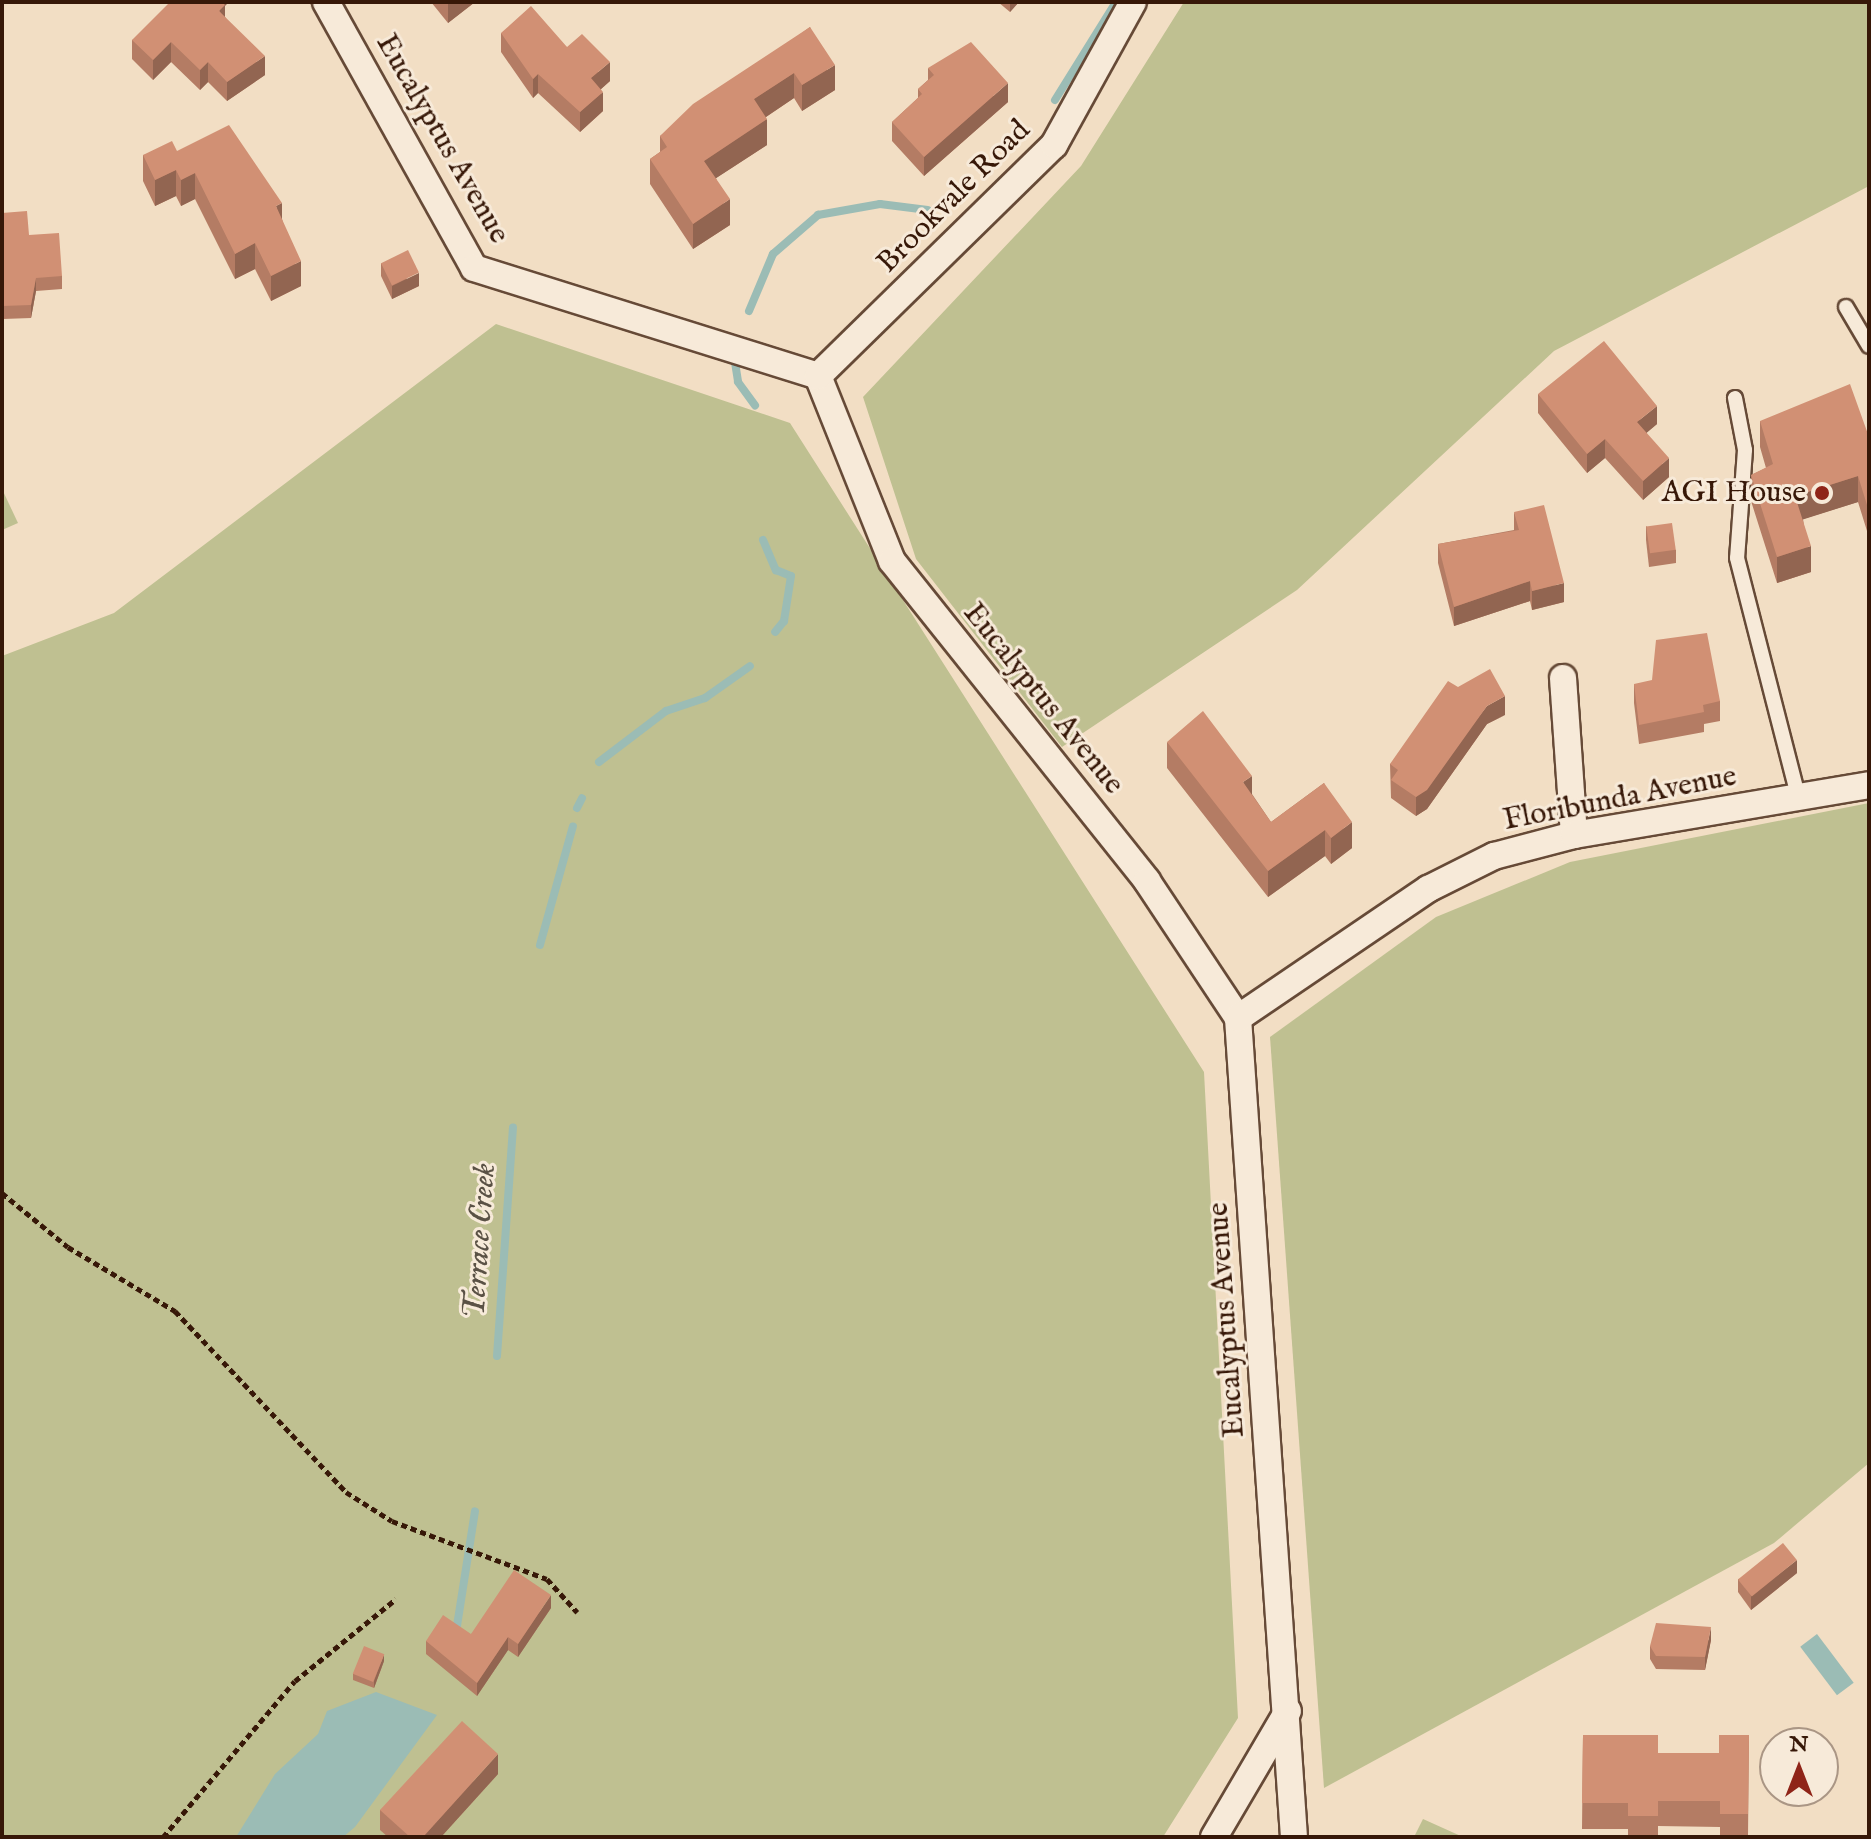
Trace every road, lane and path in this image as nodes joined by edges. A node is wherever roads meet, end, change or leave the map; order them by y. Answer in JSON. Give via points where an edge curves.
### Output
{"nodes":[{"id":1,"x":326,"y":2,"type":"edge"},
{"id":2,"x":1133,"y":2,"type":"edge"},
{"id":3,"x":1846,"y":307,"type":"dead end"},
{"id":4,"x":1869,"y":346,"type":"edge"},
{"id":5,"x":818,"y":376,"type":"junction"},
{"id":6,"x":1735,"y":398,"type":"dead end"},
{"id":7,"x":1563,"y":678,"type":"dead end"},
{"id":8,"x":1869,"y":785,"type":"edge"},
{"id":9,"x":1799,"y":799,"type":"junction"},
{"id":10,"x":1574,"y":835,"type":"junction"},
{"id":11,"x":1238,"y":1018,"type":"junction"},
{"id":12,"x":2,"y":1193,"type":"edge"},
{"id":13,"x":396,"y":1599,"type":"dead end"},
{"id":14,"x":577,"y":1612,"type":"dead end"},
{"id":15,"x":1288,"y":1711,"type":"junction"},
{"id":16,"x":163,"y":1837,"type":"edge"},
{"id":17,"x":1214,"y":1837,"type":"edge"},
{"id":18,"x":1294,"y":1837,"type":"edge"}],
"edges":[{"from":1,"to":5,"type":"street","name":"Eucalyptus Avenue","via":[[474,268]]},
{"from":2,"to":5,"type":"street","name":"Brookvale Road","via":[[1054,145]]},
{"from":3,"to":4,"type":"lane"},
{"from":5,"to":11,"type":"street","name":"Eucalyptus Avenue","via":[[892,561],[1147,881]]},
{"from":6,"to":9,"type":"lane","via":[[1745,450],[1737,558]]},
{"from":7,"to":10,"type":"street"},
{"from":8,"to":9,"type":"street","name":"Floribunda Avenue"},
{"from":9,"to":10,"type":"street","name":"Floribunda Avenue"},
{"from":10,"to":11,"type":"street","name":"Floribunda Avenue","via":[[1494,856],[1428,889]]},
{"from":11,"to":15,"type":"street","name":"Eucalyptus Avenue"},
{"from":12,"to":14,"type":"path","via":[[68,1247],[175,1311],[346,1492],[392,1521],[547,1579]]},
{"from":13,"to":16,"type":"path","via":[[295,1681]]},
{"from":15,"to":17,"type":"street"},
{"from":15,"to":18,"type":"street","name":"Eucalyptus Avenue"}]}
